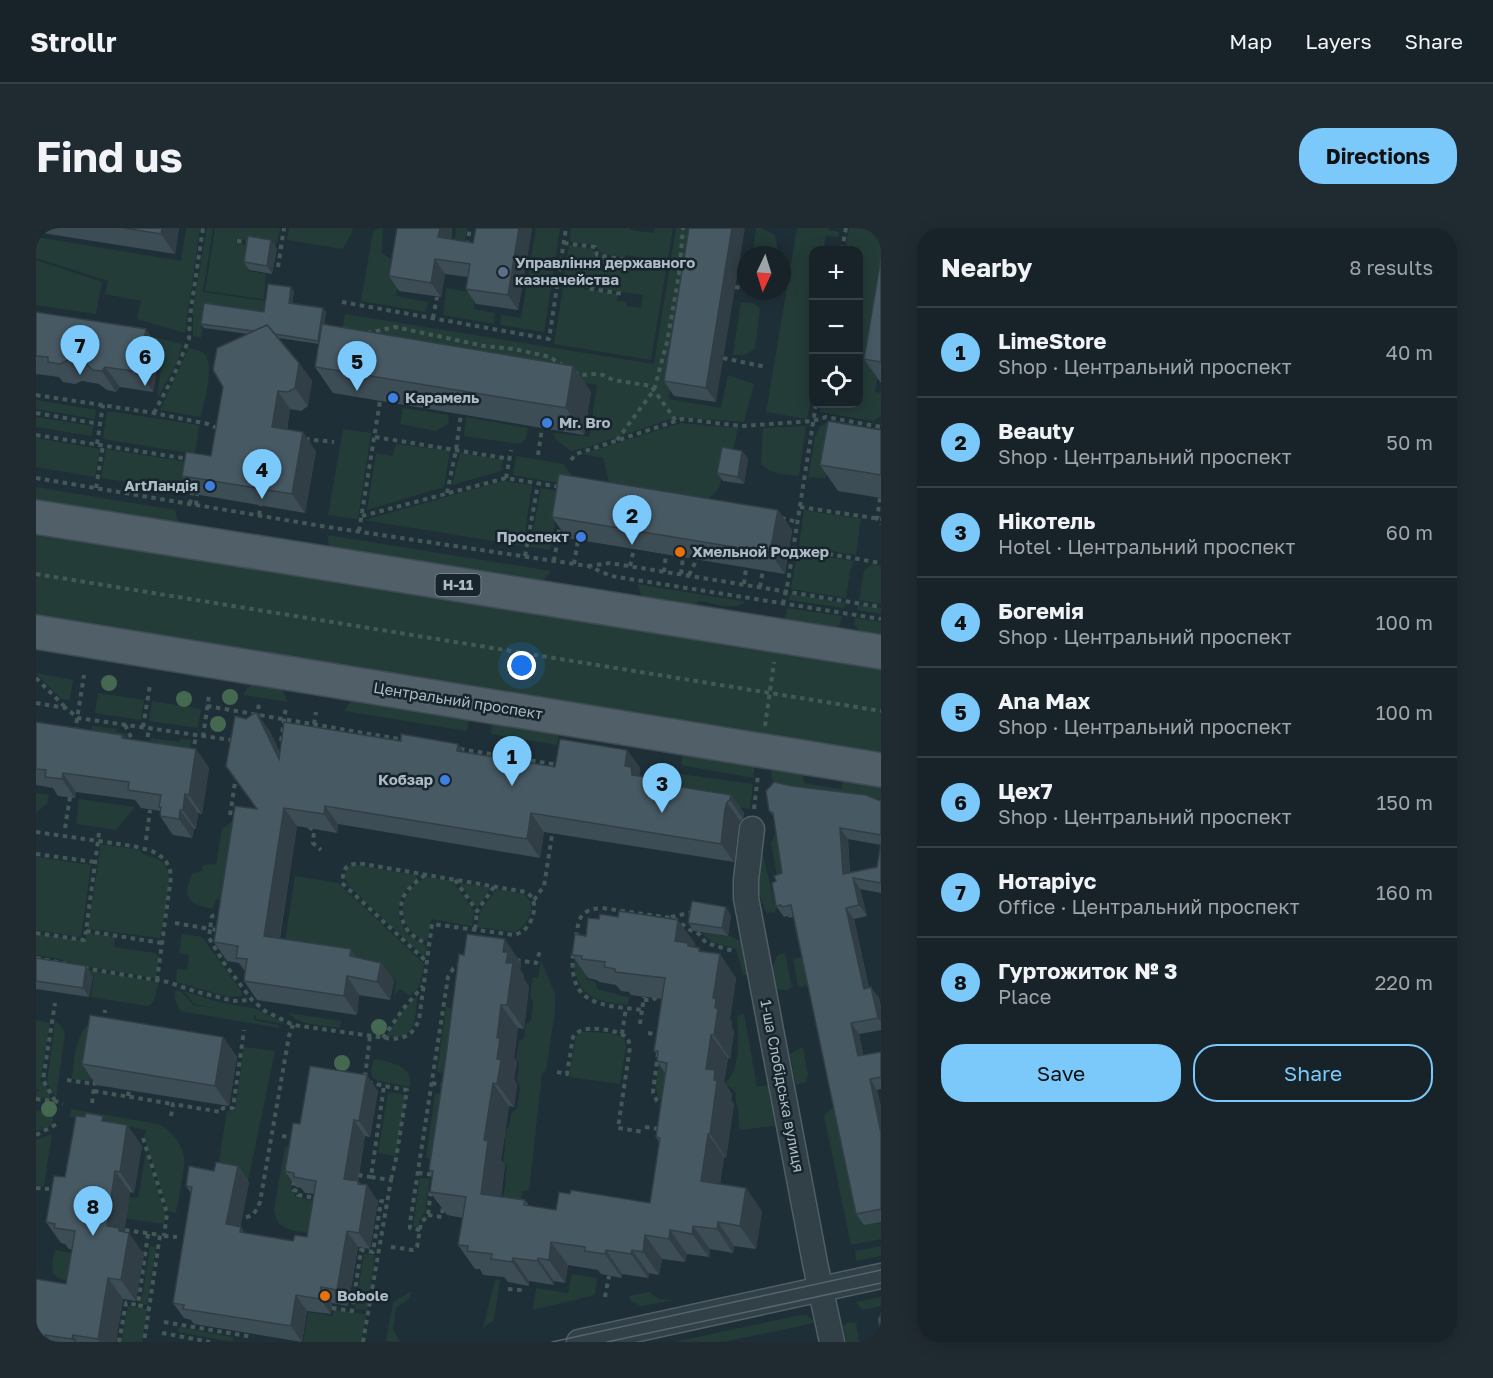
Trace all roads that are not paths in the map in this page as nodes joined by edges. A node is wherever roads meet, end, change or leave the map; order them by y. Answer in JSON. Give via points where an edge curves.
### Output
{"nodes":[{"id":1,"x":36,"y":517,"type":"edge"},
{"id":2,"x":36,"y":632,"type":"edge"},
{"id":3,"x":881,"y":652,"type":"edge"},
{"id":4,"x":881,"y":770,"type":"edge"},
{"id":5,"x":752,"y":829,"type":"dead end"},
{"id":6,"x":881,"y":1276,"type":"edge"},
{"id":7,"x":821,"y":1289,"type":"junction"},
{"id":8,"x":579,"y":1342,"type":"edge"},
{"id":9,"x":832,"y":1342,"type":"edge"}],
"edges":[{"from":1,"to":3,"type":"main road","number":"Н-11"},
{"from":2,"to":4,"type":"main road","name":"Центральний проспект"},
{"from":5,"to":7,"type":"street","name":"1-ша Слобідська вулиця","via":[[746,898]]},
{"from":6,"to":7,"type":"street"},
{"from":7,"to":8,"type":"street"},
{"from":7,"to":9,"type":"street","name":"1-ша Слобідська вулиця"}]}
